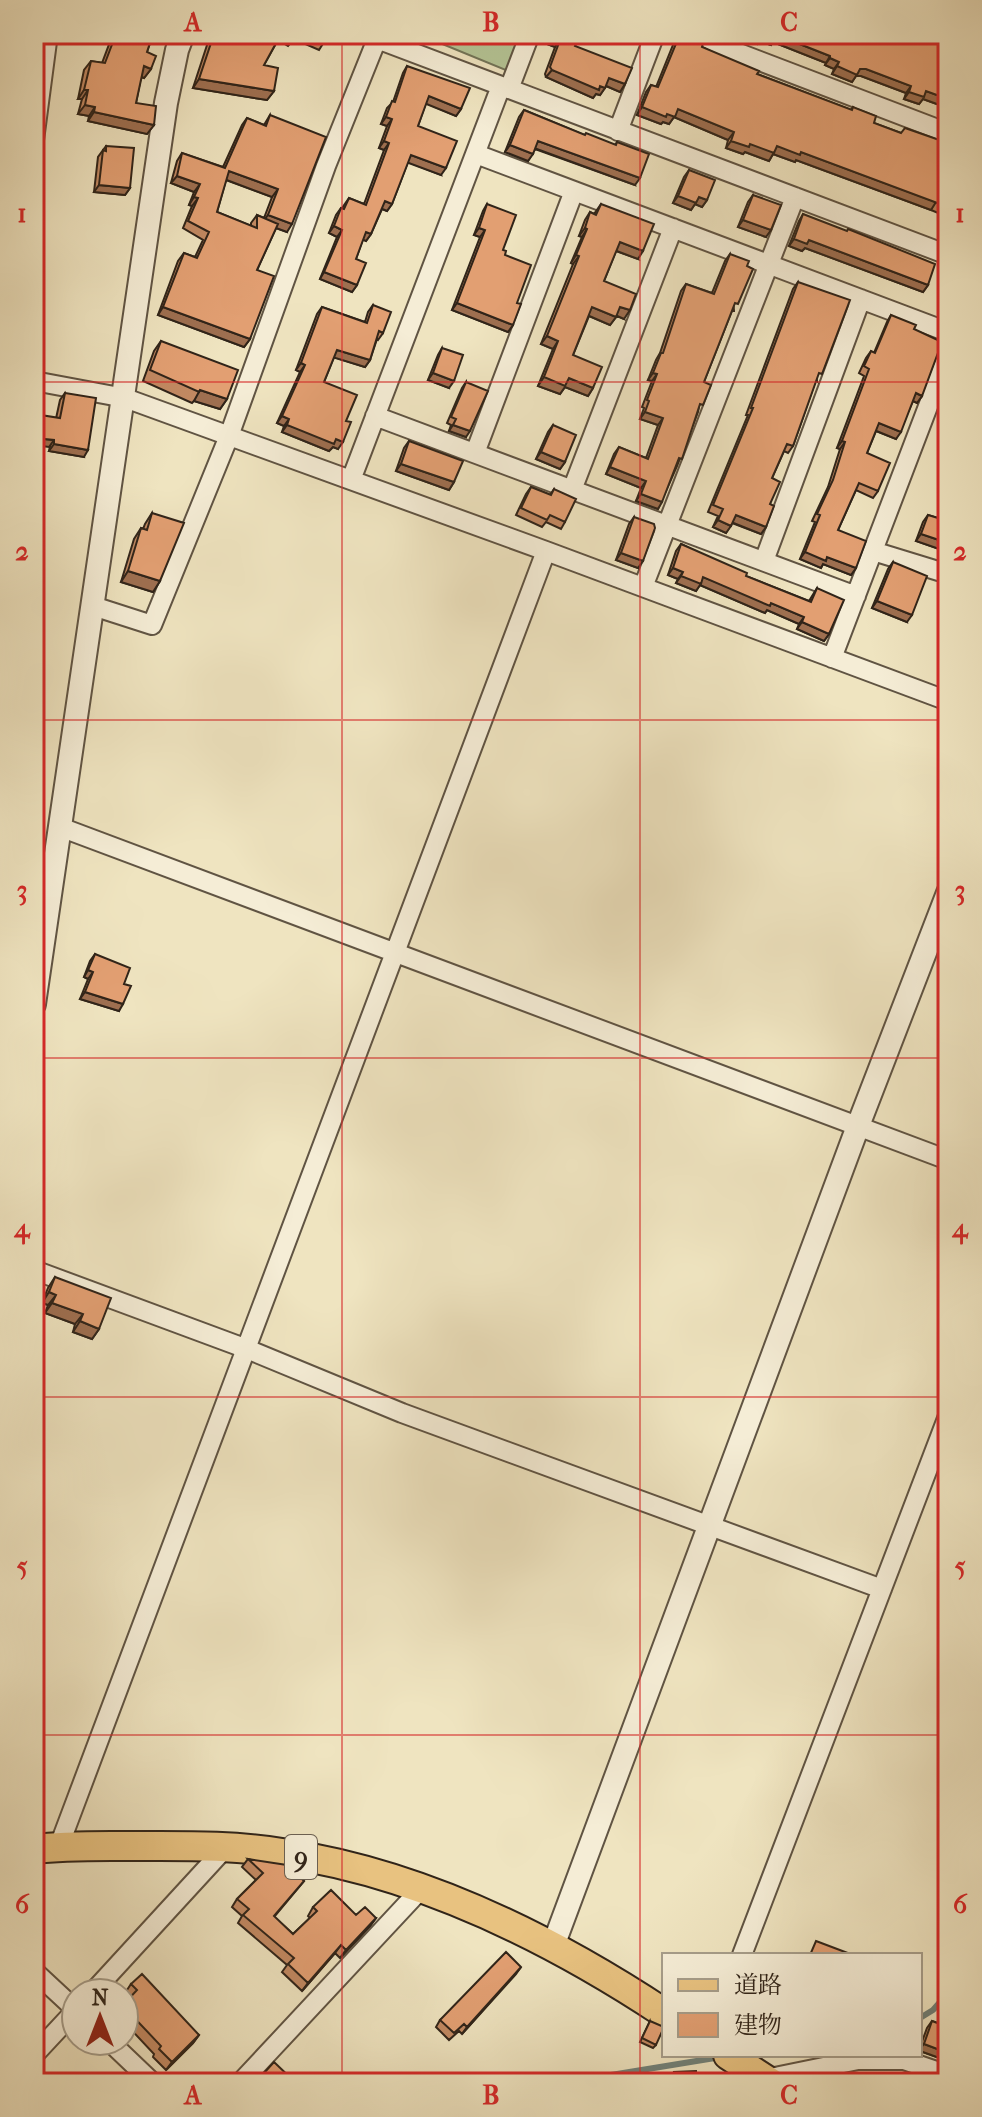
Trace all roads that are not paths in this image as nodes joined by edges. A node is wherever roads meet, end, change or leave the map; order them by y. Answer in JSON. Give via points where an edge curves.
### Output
{"nodes":[{"id":1,"x":48,"y":34,"type":"edge"},
{"id":2,"x":183,"y":34,"type":"edge"},
{"id":3,"x":530,"y":34,"type":"edge"},
{"id":4,"x":655,"y":34,"type":"edge"},
{"id":5,"x":689,"y":34,"type":"edge"},
{"id":6,"x":373,"y":36,"type":"edge"},
{"id":7,"x":505,"y":88,"type":"junction"},
{"id":8,"x":618,"y":131,"type":"junction"},
{"id":9,"x":948,"y":133,"type":"edge"},
{"id":10,"x":34,"y":140,"type":"edge"},
{"id":11,"x":476,"y":154,"type":"junction"},
{"id":12,"x":574,"y":191,"type":"junction"},
{"id":13,"x":795,"y":197,"type":"junction"},
{"id":14,"x":673,"y":228,"type":"junction"},
{"id":15,"x":948,"y":255,"type":"edge"},
{"id":16,"x":769,"y":265,"type":"junction"},
{"id":17,"x":861,"y":299,"type":"junction"},
{"id":18,"x":948,"y":332,"type":"edge"},
{"id":19,"x":948,"y":354,"type":"edge"},
{"id":20,"x":34,"y":381,"type":"edge"},
{"id":21,"x":125,"y":398,"type":"junction"},
{"id":22,"x":375,"y":416,"type":"junction"},
{"id":23,"x":229,"y":436,"type":"junction"},
{"id":24,"x":475,"y":453,"type":"junction"},
{"id":25,"x":351,"y":480,"type":"junction"},
{"id":26,"x":572,"y":490,"type":"junction"},
{"id":27,"x":668,"y":525,"type":"junction"},
{"id":28,"x":546,"y":551,"type":"junction"},
{"id":29,"x":873,"y":551,"type":"junction"},
{"id":30,"x":764,"y":561,"type":"junction"},
{"id":31,"x":948,"y":574,"type":"edge"},
{"id":32,"x":643,"y":587,"type":"junction"},
{"id":33,"x":856,"y":596,"type":"junction"},
{"id":34,"x":93,"y":606,"type":"junction"},
{"id":35,"x":832,"y":658,"type":"junction"},
{"id":36,"x":948,"y":701,"type":"edge"},
{"id":37,"x":60,"y":827,"type":"junction"},
{"id":38,"x":948,"y":893,"type":"edge"},
{"id":39,"x":395,"y":953,"type":"junction"},
{"id":40,"x":36,"y":980,"type":"edge"},
{"id":41,"x":34,"y":1004,"type":"edge"},
{"id":42,"x":857,"y":1127,"type":"junction"},
{"id":43,"x":948,"y":1160,"type":"edge"},
{"id":44,"x":34,"y":1270,"type":"edge"},
{"id":45,"x":247,"y":1349,"type":"junction"},
{"id":46,"x":948,"y":1416,"type":"edge"},
{"id":47,"x":710,"y":1524,"type":"junction"},
{"id":48,"x":882,"y":1589,"type":"junction"},
{"id":49,"x":227,"y":1846,"type":"junction"},
{"id":50,"x":46,"y":1848,"type":"edge"},
{"id":51,"x":421,"y":1889,"type":"junction"},
{"id":52,"x":553,"y":1946,"type":"junction"},
{"id":53,"x":743,"y":1953,"type":"edge"},
{"id":54,"x":34,"y":1971,"type":"edge"},
{"id":55,"x":107,"y":1977,"type":"edge"},
{"id":56,"x":60,"y":1995,"type":"edge"},
{"id":57,"x":662,"y":2012,"type":"edge"},
{"id":58,"x":60,"y":2027,"type":"edge"},
{"id":59,"x":34,"y":2055,"type":"edge"},
{"id":60,"x":126,"y":2057,"type":"edge"},
{"id":61,"x":731,"y":2057,"type":"edge"},
{"id":62,"x":948,"y":2075,"type":"edge"},
{"id":63,"x":764,"y":2079,"type":"edge"},
{"id":64,"x":153,"y":2083,"type":"edge"},
{"id":65,"x":240,"y":2083,"type":"edge"}],
"edges":[{"from":1,"to":10,"type":"street"},
{"from":2,"to":21,"type":"street","via":[[166,103]]},
{"from":3,"to":7,"type":"street"},
{"from":4,"to":8,"type":"street"},
{"from":5,"to":9,"type":"street"},
{"from":6,"to":7,"type":"street"},
{"from":6,"to":23,"type":"street"},
{"from":7,"to":8,"type":"street"},
{"from":7,"to":11,"type":"street"},
{"from":8,"to":13,"type":"street"},
{"from":11,"to":12,"type":"street"},
{"from":11,"to":22,"type":"street"},
{"from":12,"to":14,"type":"street"},
{"from":12,"to":24,"type":"street"},
{"from":13,"to":15,"type":"street"},
{"from":13,"to":16,"type":"street"},
{"from":14,"to":16,"type":"street"},
{"from":14,"to":26,"type":"street"},
{"from":16,"to":17,"type":"street"},
{"from":16,"to":27,"type":"street"},
{"from":17,"to":18,"type":"street"},
{"from":17,"to":30,"type":"street"},
{"from":19,"to":29,"type":"street"},
{"from":20,"to":21,"type":"street"},
{"from":21,"to":23,"type":"street"},
{"from":21,"to":34,"type":"street"},
{"from":22,"to":24,"type":"street"},
{"from":22,"to":25,"type":"street"},
{"from":23,"to":25,"type":"street"},
{"from":23,"to":34,"type":"street","via":[[152,625]]},
{"from":24,"to":26,"type":"street"},
{"from":25,"to":28,"type":"street"},
{"from":26,"to":27,"type":"street"},
{"from":27,"to":30,"type":"street"},
{"from":27,"to":32,"type":"street"},
{"from":28,"to":32,"type":"street"},
{"from":28,"to":39,"type":"street"},
{"from":29,"to":31,"type":"street"},
{"from":29,"to":33,"type":"street"},
{"from":30,"to":33,"type":"street"},
{"from":32,"to":35,"type":"street"},
{"from":33,"to":35,"type":"street"},
{"from":34,"to":37,"type":"street"},
{"from":35,"to":36,"type":"street"},
{"from":37,"to":39,"type":"street"},
{"from":37,"to":40,"type":"street"},
{"from":38,"to":42,"type":"street"},
{"from":39,"to":42,"type":"street"},
{"from":39,"to":45,"type":"street"},
{"from":40,"to":41,"type":"street"},
{"from":42,"to":43,"type":"street"},
{"from":42,"to":47,"type":"street"},
{"from":44,"to":45,"type":"street"},
{"from":45,"to":47,"type":"street","via":[[402,1413]]},
{"from":45,"to":50,"type":"street"},
{"from":46,"to":48,"type":"street"},
{"from":47,"to":48,"type":"street"},
{"from":47,"to":52,"type":"street"},
{"from":48,"to":53,"type":"street"},
{"from":49,"to":50,"type":"main road","number":"9"},
{"from":49,"to":51,"type":"main road","number":"9","via":[[284,1853]]},
{"from":49,"to":55,"type":"street"},
{"from":51,"to":52,"type":"main road","number":"9"},
{"from":51,"to":65,"type":"street"},
{"from":52,"to":57,"type":"main road","number":"9"},
{"from":54,"to":56,"type":"street"},
{"from":58,"to":59,"type":"street"},
{"from":60,"to":64,"type":"street"},
{"from":61,"to":63,"type":"main road"},
{"from":62,"to":63,"type":"street","via":[[904,2060],[858,2060]]}]}
